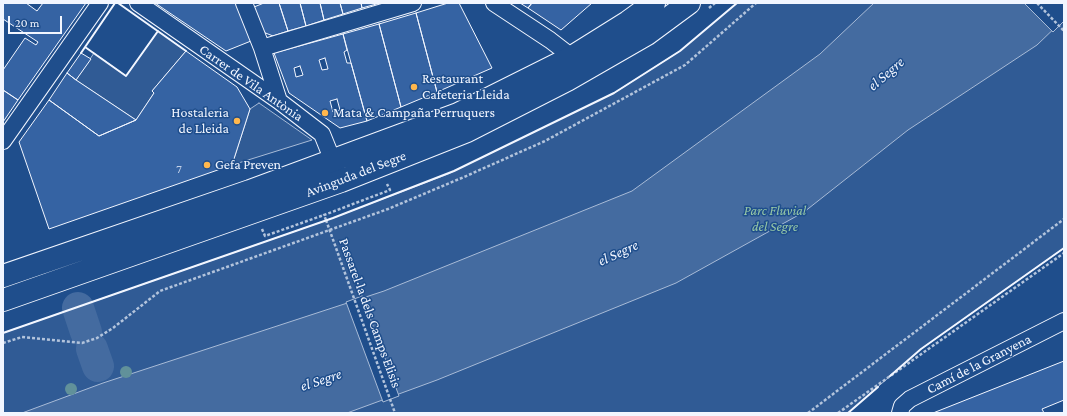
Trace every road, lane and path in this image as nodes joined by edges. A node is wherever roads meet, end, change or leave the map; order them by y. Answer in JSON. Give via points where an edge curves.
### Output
{"nodes":[{"id":1,"x":100,"y":3,"type":"edge"},
{"id":2,"x":138,"y":3,"type":"edge"},
{"id":3,"x":244,"y":3,"type":"edge"},
{"id":4,"x":413,"y":3,"type":"edge"},
{"id":5,"x":494,"y":3,"type":"edge"},
{"id":6,"x":654,"y":3,"type":"edge"},
{"id":7,"x":689,"y":3,"type":"edge"},
{"id":8,"x":756,"y":3,"type":"edge"},
{"id":9,"x":1037,"y":3,"type":"edge"},
{"id":10,"x":1064,"y":31,"type":"edge"},
{"id":11,"x":262,"y":48,"type":"junction"},
{"id":12,"x":572,"y":57,"type":"junction"},
{"id":13,"x":279,"y":102,"type":"junction"},
{"id":14,"x":3,"y":141,"type":"edge"},
{"id":15,"x":333,"y":161,"type":"junction"},
{"id":16,"x":341,"y":181,"type":"junction"},
{"id":17,"x":387,"y":183,"type":"dead end"},
{"id":18,"x":324,"y":215,"type":"junction"},
{"id":19,"x":1064,"y":220,"type":"edge"},
{"id":20,"x":262,"y":228,"type":"dead end"},
{"id":21,"x":1064,"y":253,"type":"edge"},
{"id":22,"x":3,"y":276,"type":"edge"},
{"id":23,"x":3,"y":300,"type":"edge"},
{"id":24,"x":1064,"y":321,"type":"edge"},
{"id":25,"x":3,"y":343,"type":"edge"},
{"id":26,"x":395,"y":413,"type":"edge"},
{"id":27,"x":808,"y":413,"type":"edge"},
{"id":28,"x":838,"y":413,"type":"edge"},
{"id":29,"x":900,"y":413,"type":"edge"}],
"edges":[{"from":1,"to":14,"type":"street"},
{"from":2,"to":13,"type":"street","name":"Carrer de Vila Antònia"},
{"from":3,"to":11,"type":"street"},
{"from":4,"to":11,"type":"street"},
{"from":5,"to":12,"type":"street"},
{"from":6,"to":12,"type":"main road","name":"Avinguda del Segre"},
{"from":7,"to":16,"type":"main road","name":"Avinguda del Segre","via":[[647,34],[467,131]]},
{"from":8,"to":25,"type":"path","via":[[685,65],[545,141],[388,209],[160,291],[97,338],[82,343],[22,336]]},
{"from":9,"to":10,"type":"path"},
{"from":11,"to":13,"type":"street"},
{"from":12,"to":15,"type":"main road","name":"Avinguda del Segre","via":[[458,114]]},
{"from":13,"to":15,"type":"street","name":"Carrer de Vila Antònia","via":[[322,134]]},
{"from":15,"to":16,"type":"street","name":"Carrer de Vila Antònia"},
{"from":15,"to":22,"type":"main road","name":"Avinguda del Segre"},
{"from":16,"to":23,"type":"main road","name":"Avinguda del Segre"},
{"from":17,"to":18,"type":"path","via":[[390,190]]},
{"from":18,"to":20,"type":"path","via":[[265,236]]},
{"from":18,"to":26,"type":"path","name":"Passarel·la dels Camps Elisis","bridge":true},
{"from":19,"to":27,"type":"path"},
{"from":21,"to":28,"type":"path"},
{"from":24,"to":29,"type":"street","name":"Camí de la Granyena","via":[[910,399],[902,406]]}]}
